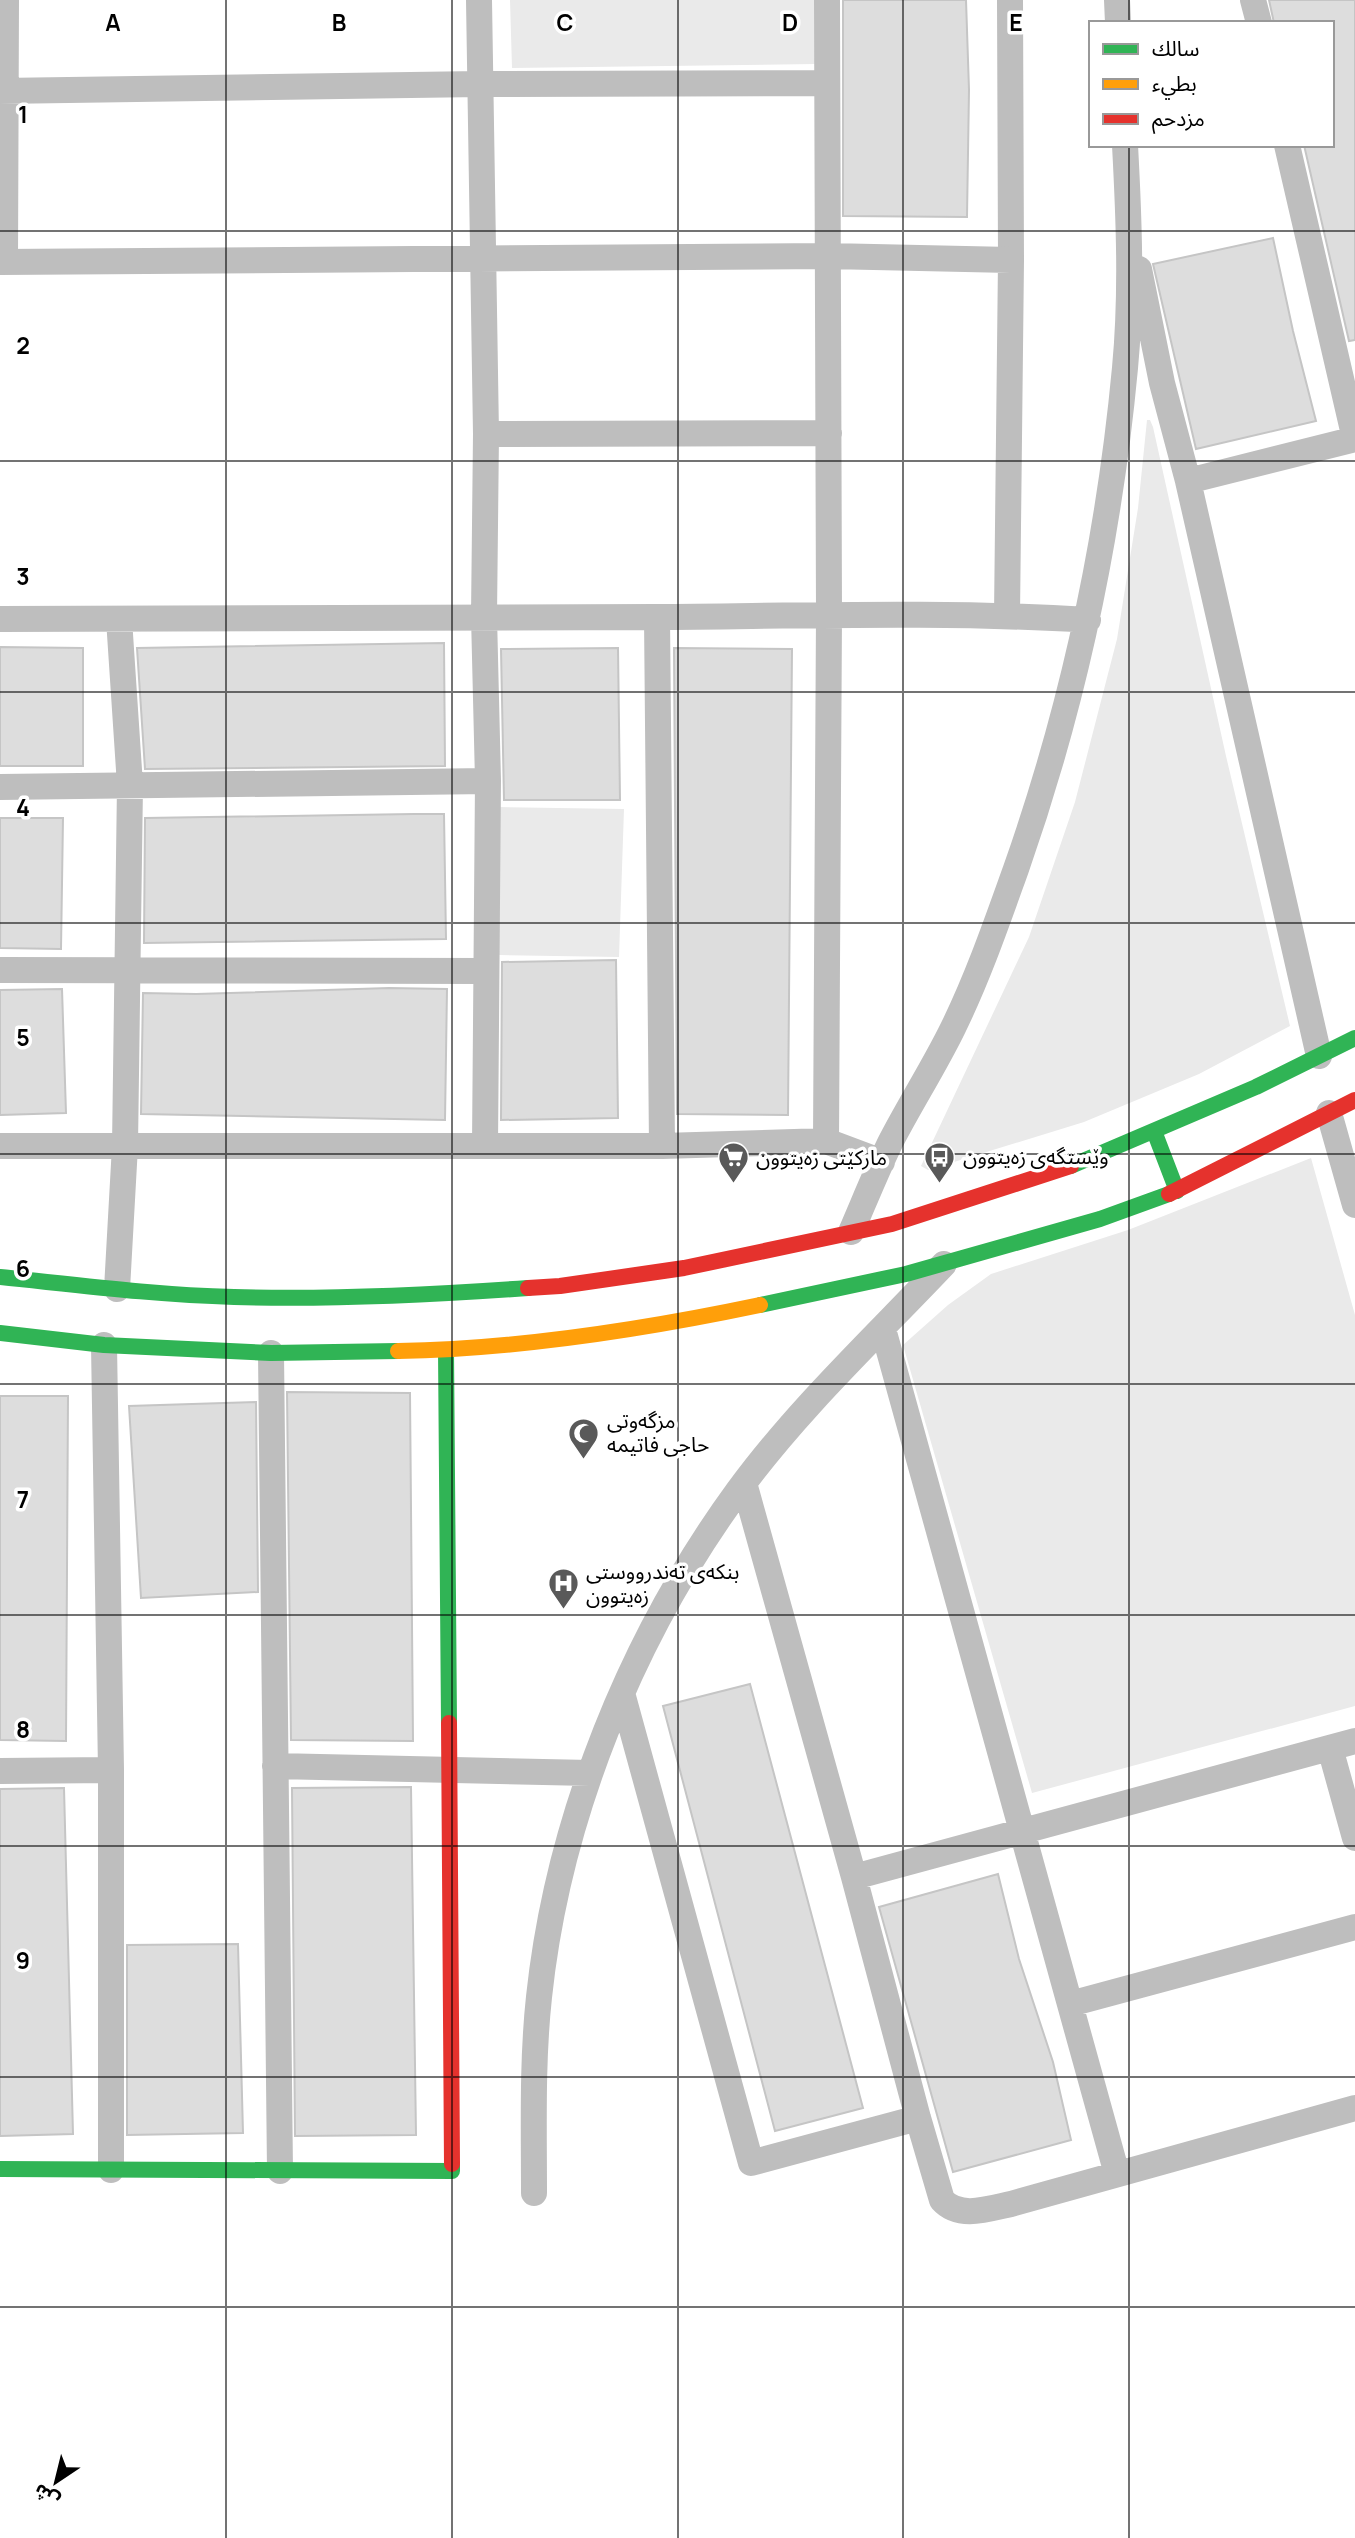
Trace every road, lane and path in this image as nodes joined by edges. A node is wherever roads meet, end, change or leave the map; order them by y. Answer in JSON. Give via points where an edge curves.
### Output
{"nodes":[{"id":1,"x":6,"y":0,"type":"edge"},
{"id":2,"x":478,"y":0,"type":"edge"},
{"id":3,"x":827,"y":0,"type":"edge"},
{"id":4,"x":1010,"y":0,"type":"edge"},
{"id":5,"x":1116,"y":0,"type":"edge"},
{"id":6,"x":1253,"y":0,"type":"edge"},
{"id":7,"x":1118,"y":21,"type":"edge"},
{"id":8,"x":1258,"y":21,"type":"edge"},
{"id":9,"x":826,"y":83,"type":"junction"},
{"id":10,"x":480,"y":84,"type":"junction"},
{"id":11,"x":3,"y":91,"type":"edge"},
{"id":12,"x":1125,"y":147,"type":"edge"},
{"id":13,"x":1287,"y":147,"type":"edge"},
{"id":14,"x":1129,"y":223,"type":"junction"},
{"id":15,"x":828,"y":256,"type":"junction"},
{"id":16,"x":483,"y":258,"type":"junction"},
{"id":17,"x":1011,"y":260,"type":"junction"},
{"id":18,"x":2,"y":262,"type":"edge"},
{"id":19,"x":829,"y":433,"type":"junction"},
{"id":20,"x":486,"y":435,"type":"junction"},
{"id":21,"x":1355,"y":439,"type":"edge"},
{"id":22,"x":1188,"y":481,"type":"junction"},
{"id":23,"x":829,"y":614,"type":"junction"},
{"id":24,"x":1007,"y":615,"type":"junction"},
{"id":25,"x":484,"y":616,"type":"junction"},
{"id":26,"x":657,"y":617,"type":"junction"},
{"id":27,"x":0,"y":619,"type":"edge"},
{"id":28,"x":119,"y":619,"type":"junction"},
{"id":29,"x":1088,"y":620,"type":"junction"},
{"id":30,"x":488,"y":781,"type":"junction"},
{"id":31,"x":130,"y":785,"type":"junction"},
{"id":32,"x":0,"y":787,"type":"edge"},
{"id":33,"x":0,"y":970,"type":"edge"},
{"id":34,"x":127,"y":970,"type":"junction"},
{"id":35,"x":486,"y":971,"type":"junction"},
{"id":36,"x":1355,"y":1038,"type":"edge"},
{"id":37,"x":1319,"y":1056,"type":"junction"},
{"id":38,"x":1355,"y":1100,"type":"edge"},
{"id":39,"x":1329,"y":1113,"type":"junction"},
{"id":40,"x":1154,"y":1131,"type":"junction"},
{"id":41,"x":826,"y":1141,"type":"junction"},
{"id":42,"x":0,"y":1146,"type":"edge"},
{"id":43,"x":125,"y":1146,"type":"junction"},
{"id":44,"x":485,"y":1146,"type":"junction"},
{"id":45,"x":662,"y":1146,"type":"junction"},
{"id":46,"x":882,"y":1162,"type":"junction"},
{"id":47,"x":1177,"y":1191,"type":"junction"},
{"id":48,"x":1355,"y":1205,"type":"edge"},
{"id":49,"x":851,"y":1232,"type":"junction"},
{"id":50,"x":945,"y":1263,"type":"junction"},
{"id":51,"x":0,"y":1277,"type":"edge"},
{"id":52,"x":117,"y":1289,"type":"junction"},
{"id":53,"x":883,"y":1329,"type":"junction"},
{"id":54,"x":0,"y":1333,"type":"edge"},
{"id":55,"x":104,"y":1345,"type":"junction"},
{"id":56,"x":446,"y":1350,"type":"junction"},
{"id":57,"x":271,"y":1353,"type":"junction"},
{"id":58,"x":744,"y":1483,"type":"junction"},
{"id":59,"x":622,"y":1693,"type":"junction"},
{"id":60,"x":1343,"y":1744,"type":"edge"},
{"id":61,"x":275,"y":1766,"type":"junction"},
{"id":62,"x":448,"y":1769,"type":"junction"},
{"id":63,"x":111,"y":1770,"type":"junction"},
{"id":64,"x":0,"y":1771,"type":"edge"},
{"id":65,"x":590,"y":1773,"type":"junction"},
{"id":66,"x":1022,"y":1831,"type":"junction"},
{"id":67,"x":1355,"y":1838,"type":"edge"},
{"id":68,"x":854,"y":1877,"type":"junction"},
{"id":69,"x":1355,"y":1927,"type":"edge"},
{"id":70,"x":1070,"y":2004,"type":"junction"},
{"id":71,"x":1355,"y":2108,"type":"edge"},
{"id":72,"x":918,"y":2118,"type":"junction"},
{"id":73,"x":0,"y":2169,"type":"edge"},
{"id":74,"x":111,"y":2169,"type":"junction"},
{"id":75,"x":280,"y":2171,"type":"junction"},
{"id":76,"x":1117,"y":2174,"type":"junction"},
{"id":77,"x":534,"y":2193,"type":"dead end"}],
"edges":[{"from":1,"to":11,"type":"street"},
{"from":2,"to":10,"type":"street"},
{"from":3,"to":9,"type":"street"},
{"from":4,"to":17,"type":"street"},
{"from":5,"to":7,"type":"street"},
{"from":6,"to":8,"type":"street"},
{"from":9,"to":10,"type":"street"},
{"from":9,"to":15,"type":"street"},
{"from":10,"to":11,"type":"street"},
{"from":10,"to":16,"type":"street"},
{"from":11,"to":18,"type":"street"},
{"from":12,"to":14,"type":"street"},
{"from":13,"to":21,"type":"street"},
{"from":14,"to":22,"type":"street"},
{"from":14,"to":29,"type":"street","via":[[1125,366]]},
{"from":15,"to":16,"type":"street"},
{"from":15,"to":17,"type":"street"},
{"from":15,"to":19,"type":"street"},
{"from":16,"to":18,"type":"street"},
{"from":16,"to":20,"type":"street"},
{"from":17,"to":24,"type":"street"},
{"from":19,"to":20,"type":"street"},
{"from":19,"to":23,"type":"street"},
{"from":20,"to":25,"type":"street"},
{"from":21,"to":22,"type":"street"},
{"from":22,"to":37,"type":"street"},
{"from":23,"to":24,"type":"street"},
{"from":23,"to":26,"type":"street"},
{"from":23,"to":41,"type":"street"},
{"from":24,"to":29,"type":"street"},
{"from":25,"to":26,"type":"street"},
{"from":25,"to":28,"type":"street"},
{"from":25,"to":30,"type":"street"},
{"from":26,"to":45,"type":"street"},
{"from":27,"to":28,"type":"street"},
{"from":28,"to":31,"type":"street"},
{"from":29,"to":46,"type":"street","via":[[1030,829],[996,926],[953,1028]]},
{"from":30,"to":31,"type":"street"},
{"from":30,"to":35,"type":"street"},
{"from":31,"to":32,"type":"street"},
{"from":31,"to":34,"type":"street"},
{"from":33,"to":34,"type":"street"},
{"from":34,"to":35,"type":"street"},
{"from":34,"to":43,"type":"street"},
{"from":35,"to":44,"type":"street"},
{"from":36,"to":37,"type":"street"},
{"from":37,"to":40,"type":"street"},
{"from":38,"to":39,"type":"street"},
{"from":39,"to":47,"type":"street"},
{"from":39,"to":48,"type":"street"},
{"from":40,"to":47,"type":"street"},
{"from":40,"to":49,"type":"street","via":[[1077,1164],[892,1224]]},
{"from":41,"to":45,"type":"street"},
{"from":41,"to":46,"type":"street"},
{"from":42,"to":43,"type":"street"},
{"from":43,"to":44,"type":"street"},
{"from":43,"to":52,"type":"street"},
{"from":44,"to":45,"type":"street"},
{"from":46,"to":49,"type":"street"},
{"from":47,"to":50,"type":"street","via":[[1100,1219]]},
{"from":49,"to":52,"type":"street","via":[[684,1268],[547,1287],[357,1297],[233,1297]]},
{"from":50,"to":53,"type":"street"},
{"from":50,"to":56,"type":"street","via":[[683,1321]]},
{"from":51,"to":52,"type":"street"},
{"from":53,"to":58,"type":"street"},
{"from":53,"to":66,"type":"street"},
{"from":54,"to":55,"type":"street"},
{"from":55,"to":57,"type":"street"},
{"from":55,"to":63,"type":"street"},
{"from":56,"to":57,"type":"street"},
{"from":56,"to":62,"type":"street"},
{"from":57,"to":61,"type":"street"},
{"from":58,"to":59,"type":"street","via":[[651,1632]]},
{"from":58,"to":68,"type":"street"},
{"from":59,"to":65,"type":"street"},
{"from":59,"to":72,"type":"street","via":[[751,2163]]},
{"from":60,"to":66,"type":"street"},
{"from":60,"to":67,"type":"street"},
{"from":61,"to":62,"type":"street"},
{"from":61,"to":75,"type":"street"},
{"from":62,"to":65,"type":"street"},
{"from":62,"to":75,"type":"street","via":[[452,2171]]},
{"from":63,"to":64,"type":"street"},
{"from":63,"to":74,"type":"street"},
{"from":65,"to":77,"type":"street","via":[[553,1910],[539,1997]]},
{"from":66,"to":68,"type":"street"},
{"from":66,"to":70,"type":"street"},
{"from":68,"to":72,"type":"street"},
{"from":69,"to":70,"type":"street"},
{"from":70,"to":76,"type":"street"},
{"from":71,"to":76,"type":"street"},
{"from":72,"to":76,"type":"street","via":[[942,2200],[957,2210],[1011,2204]]},
{"from":73,"to":74,"type":"street"},
{"from":74,"to":75,"type":"street"}]}
